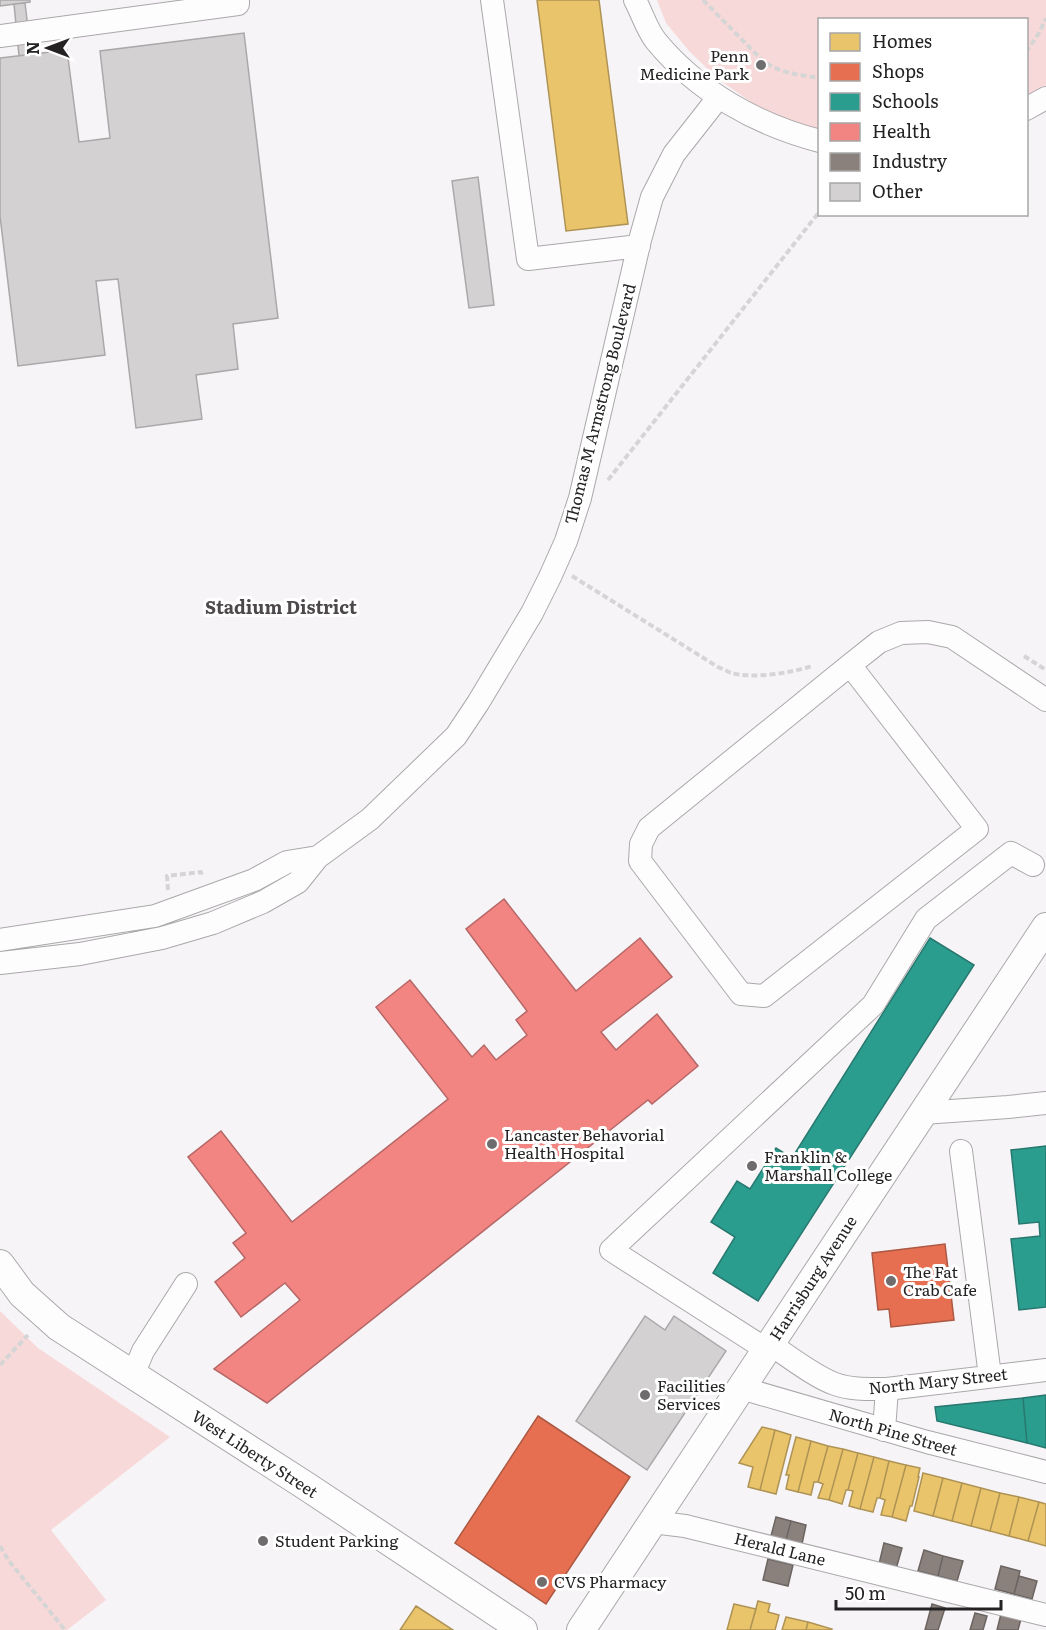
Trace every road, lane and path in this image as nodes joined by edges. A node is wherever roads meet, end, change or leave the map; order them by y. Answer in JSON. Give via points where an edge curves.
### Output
{"nodes":[{"id":1,"x":492,"y":0,"type":"edge"},
{"id":2,"x":635,"y":0,"type":"edge"},
{"id":3,"x":703,"y":0,"type":"edge"},
{"id":4,"x":238,"y":2,"type":"edge"},
{"id":5,"x":1046,"y":18,"type":"edge"},
{"id":6,"x":0,"y":36,"type":"edge"},
{"id":7,"x":1028,"y":49,"type":"edge"},
{"id":8,"x":818,"y":78,"type":"edge"},
{"id":9,"x":718,"y":98,"type":"junction"},
{"id":10,"x":1046,"y":98,"type":"edge"},
{"id":11,"x":1028,"y":108,"type":"edge"},
{"id":12,"x":818,"y":141,"type":"edge"},
{"id":13,"x":818,"y":213,"type":"edge"},
{"id":14,"x":639,"y":246,"type":"junction"},
{"id":15,"x":603,"y":485,"type":"dead end"},
{"id":16,"x":567,"y":573,"type":"dead end"},
{"id":17,"x":1021,"y":654,"type":"dead end"},
{"id":18,"x":821,"y":663,"type":"dead end"},
{"id":19,"x":850,"y":665,"type":"junction"},
{"id":20,"x":1046,"y":670,"type":"edge"},
{"id":21,"x":1046,"y":700,"type":"edge"},
{"id":22,"x":318,"y":857,"type":"junction"},
{"id":23,"x":1033,"y":865,"type":"dead end"},
{"id":24,"x":203,"y":881,"type":"dead end"},
{"id":25,"x":168,"y":893,"type":"dead end"},
{"id":26,"x":1046,"y":927,"type":"edge"},
{"id":27,"x":0,"y":940,"type":"edge"},
{"id":28,"x":0,"y":963,"type":"edge"},
{"id":29,"x":1046,"y":1102,"type":"edge"},
{"id":30,"x":923,"y":1113,"type":"junction"},
{"id":31,"x":962,"y":1150,"type":"dead end"},
{"id":32,"x":0,"y":1264,"type":"edge"},
{"id":33,"x":186,"y":1284,"type":"dead end"},
{"id":34,"x":28,"y":1335,"type":"dead end"},
{"id":35,"x":768,"y":1347,"type":"junction"},
{"id":36,"x":0,"y":1365,"type":"edge"},
{"id":37,"x":1046,"y":1370,"type":"edge"},
{"id":38,"x":133,"y":1375,"type":"junction"},
{"id":39,"x":990,"y":1376,"type":"junction"},
{"id":40,"x":741,"y":1388,"type":"junction"},
{"id":41,"x":887,"y":1389,"type":"junction"},
{"id":42,"x":884,"y":1430,"type":"junction"},
{"id":43,"x":1046,"y":1473,"type":"edge"},
{"id":44,"x":652,"y":1522,"type":"junction"},
{"id":45,"x":0,"y":1546,"type":"edge"},
{"id":46,"x":1046,"y":1615,"type":"edge"},
{"id":47,"x":65,"y":1630,"type":"edge"},
{"id":48,"x":523,"y":1630,"type":"edge"},
{"id":49,"x":581,"y":1630,"type":"edge"}],
"edges":[{"from":1,"to":14,"type":"street","via":[[528,259]]},
{"from":2,"to":9,"type":"street","via":[[655,39]]},
{"from":3,"to":8,"type":"path","via":[[762,61],[785,72]]},
{"from":4,"to":6,"type":"street"},
{"from":5,"to":7,"type":"path"},
{"from":9,"to":12,"type":"street","via":[[763,122]]},
{"from":9,"to":14,"type":"street","name":"Thomas M Armstrong Boulevard","via":[[674,154],[652,197]]},
{"from":10,"to":11,"type":"street"},
{"from":13,"to":15,"type":"path"},
{"from":14,"to":22,"type":"street","name":"Thomas M Armstrong Boulevard","via":[[580,498],[566,541],[532,613],[456,736],[370,819]]},
{"from":16,"to":18,"type":"path","via":[[733,673],[782,673]]},
{"from":17,"to":20,"type":"path"},
{"from":19,"to":19,"type":"street","via":[[977,829],[764,996],[741,994],[640,861],[641,844],[649,828]]},
{"from":19,"to":21,"type":"street","via":[[879,642],[901,633],[928,632],[952,637]]},
{"from":22,"to":27,"type":"street","name":"Thomas M Armstrong Boulevard","via":[[287,862],[254,880],[155,916]]},
{"from":22,"to":28,"type":"street","name":"Thomas M Armstrong Boulevard","via":[[298,882],[213,923],[162,938],[80,954]]},
{"from":23,"to":35,"type":"street","name":"North Mary Street","via":[[1011,854],[926,919],[873,1005],[611,1250]]},
{"from":24,"to":25,"type":"path","via":[[201,872],[168,876]]},
{"from":26,"to":30,"type":"main road","name":"Harrisburg Avenue"},
{"from":29,"to":30,"type":"street"},
{"from":30,"to":35,"type":"main road","name":"Harrisburg Avenue"},
{"from":31,"to":39,"type":"street"},
{"from":32,"to":38,"type":"main road","name":"West Liberty Street","via":[[22,1294],[59,1327]]},
{"from":33,"to":38,"type":"street"},
{"from":34,"to":36,"type":"path"},
{"from":35,"to":40,"type":"main road","name":"Harrisburg Avenue"},
{"from":35,"to":41,"type":"street","name":"North Mary Street","via":[[835,1384]]},
{"from":37,"to":39,"type":"street","name":"North Mary Street"},
{"from":38,"to":48,"type":"main road","name":"West Liberty Street"},
{"from":39,"to":41,"type":"street","name":"North Mary Street"},
{"from":40,"to":42,"type":"street","name":"North Pine Street"},
{"from":40,"to":44,"type":"main road","name":"Harrisburg Avenue"},
{"from":41,"to":42,"type":"street"},
{"from":42,"to":43,"type":"street","name":"North Pine Street"},
{"from":44,"to":46,"type":"street","name":"Herald Lane","via":[[685,1526]]},
{"from":44,"to":49,"type":"main road","name":"Harrisburg Avenue"},
{"from":45,"to":47,"type":"path"}]}
